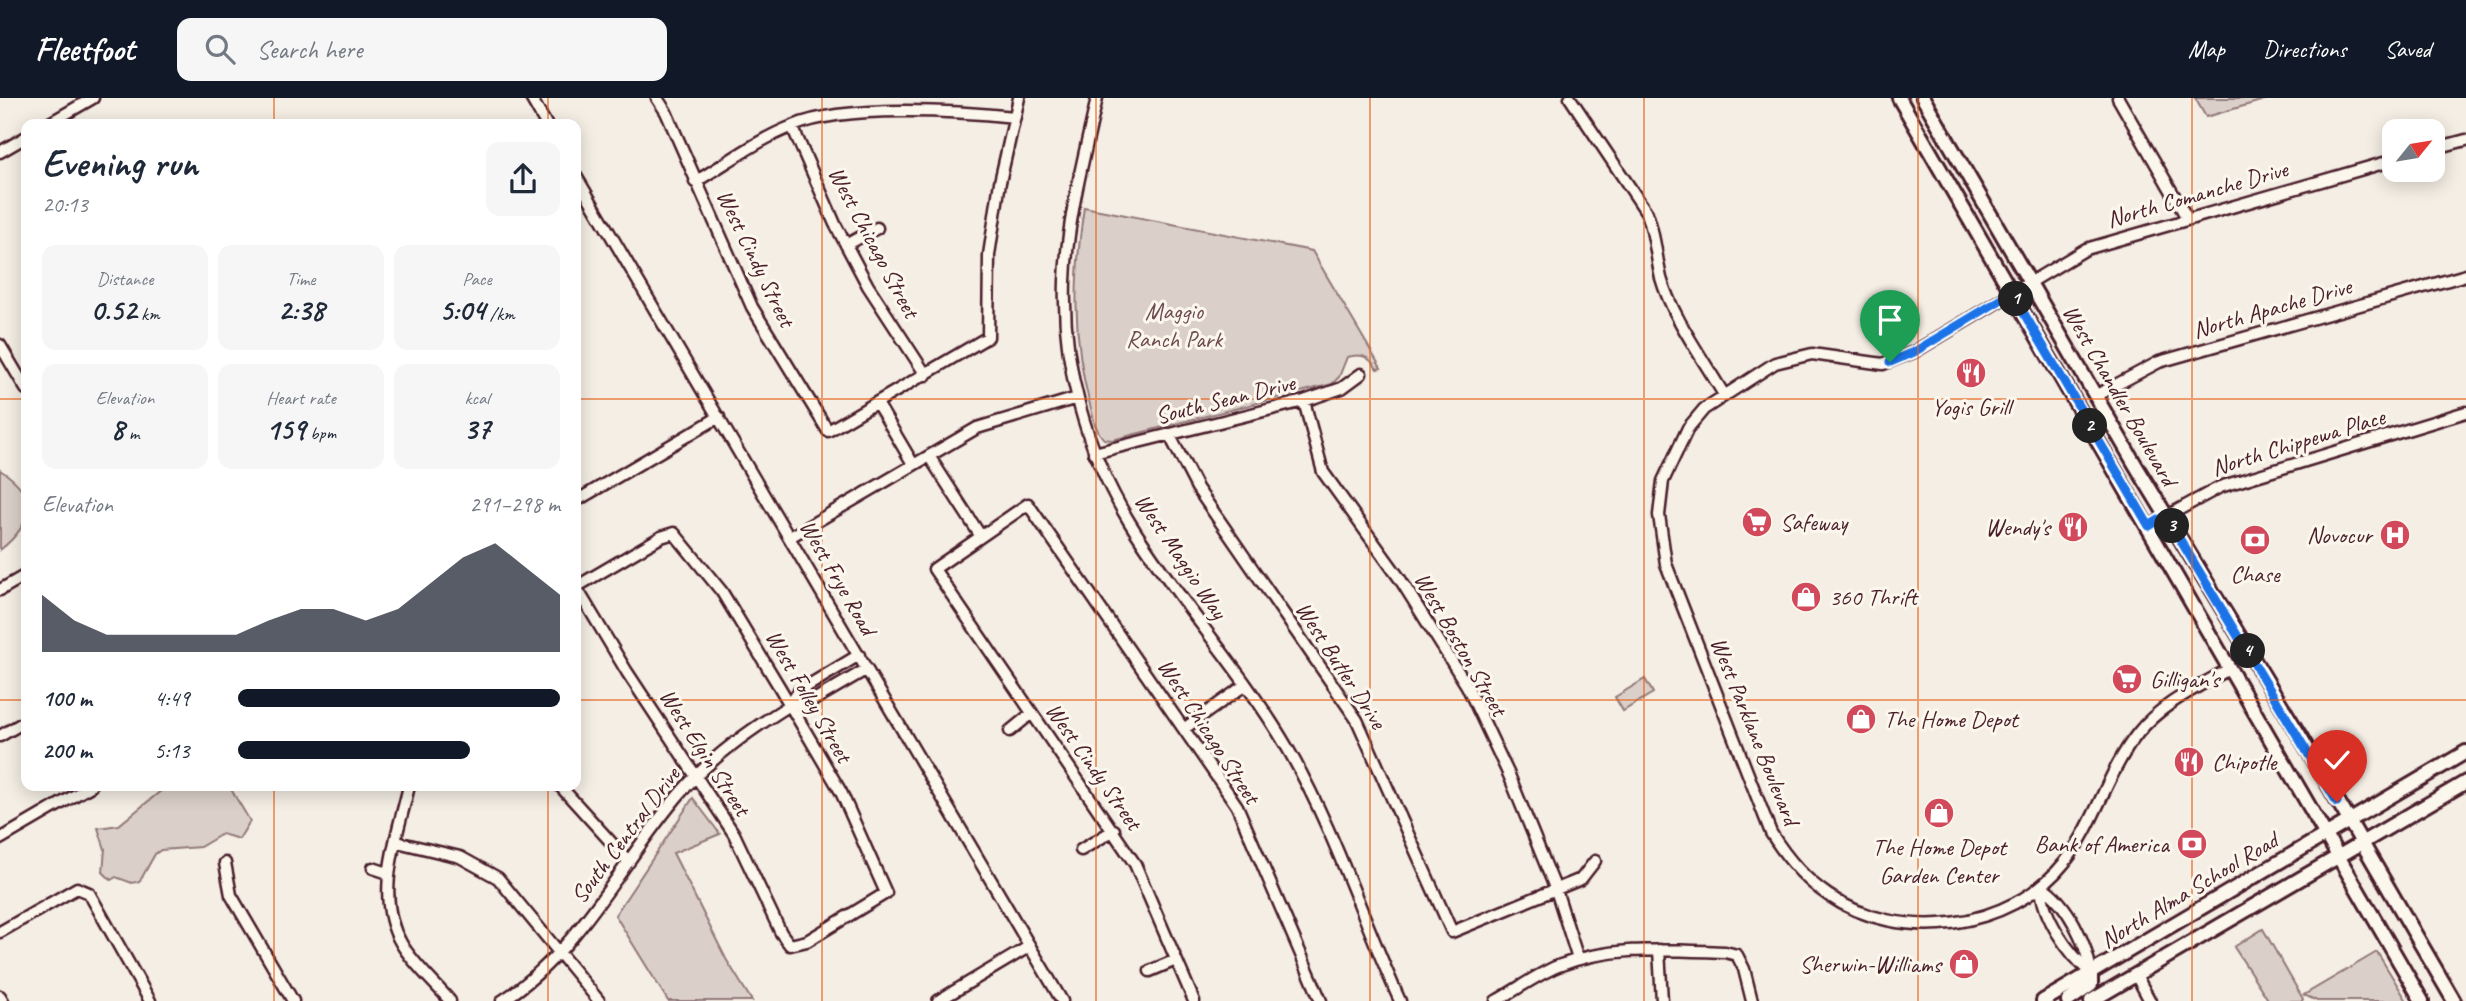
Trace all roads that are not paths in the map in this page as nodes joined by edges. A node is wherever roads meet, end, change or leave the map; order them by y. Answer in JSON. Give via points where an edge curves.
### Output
{"nodes":[{"id":1,"x":93,"y":98,"type":"edge"},
{"id":2,"x":531,"y":98,"type":"edge"},
{"id":3,"x":657,"y":98,"type":"edge"},
{"id":4,"x":1019,"y":98,"type":"edge"},
{"id":5,"x":1097,"y":98,"type":"edge"},
{"id":6,"x":1570,"y":98,"type":"edge"},
{"id":7,"x":1899,"y":98,"type":"edge"},
{"id":8,"x":1923,"y":98,"type":"edge"},
{"id":9,"x":2118,"y":98,"type":"edge"},
{"id":10,"x":1015,"y":117,"type":"junction"},
{"id":11,"x":57,"y":119,"type":"edge"},
{"id":12,"x":543,"y":119,"type":"edge"},
{"id":13,"x":792,"y":126,"type":"junction"},
{"id":14,"x":21,"y":140,"type":"edge"},
{"id":15,"x":2466,"y":140,"type":"edge"},
{"id":16,"x":2445,"y":146,"type":"edge"},
{"id":17,"x":0,"y":152,"type":"edge"},
{"id":18,"x":2382,"y":163,"type":"edge"},
{"id":19,"x":695,"y":181,"type":"junction"},
{"id":20,"x":581,"y":184,"type":"edge"},
{"id":21,"x":2187,"y":218,"type":"junction"},
{"id":22,"x":877,"y":229,"type":"dead end"},
{"id":23,"x":846,"y":245,"type":"junction"},
{"id":24,"x":2466,"y":275,"type":"edge"},
{"id":25,"x":2021,"y":288,"type":"junction"},
{"id":26,"x":0,"y":345,"type":"edge"},
{"id":27,"x":1361,"y":374,"type":"dead end"},
{"id":28,"x":926,"y":375,"type":"junction"},
{"id":29,"x":21,"y":381,"type":"edge"},
{"id":30,"x":1724,"y":395,"type":"junction"},
{"id":31,"x":2095,"y":396,"type":"junction"},
{"id":32,"x":1077,"y":398,"type":"junction"},
{"id":33,"x":1304,"y":401,"type":"junction"},
{"id":34,"x":877,"y":403,"type":"junction"},
{"id":35,"x":2466,"y":412,"type":"edge"},
{"id":36,"x":719,"y":417,"type":"junction"},
{"id":37,"x":1169,"y":434,"type":"junction"},
{"id":38,"x":1094,"y":453,"type":"junction"},
{"id":39,"x":929,"y":456,"type":"junction"},
{"id":40,"x":913,"y":464,"type":"junction"},
{"id":41,"x":581,"y":498,"type":"edge"},
{"id":42,"x":2166,"y":516,"type":"junction"},
{"id":43,"x":2149,"y":526,"type":"junction"},
{"id":44,"x":979,"y":536,"type":"junction"},
{"id":45,"x":790,"y":537,"type":"junction"},
{"id":46,"x":21,"y":578,"type":"edge"},
{"id":47,"x":581,"y":584,"type":"edge"},
{"id":48,"x":0,"y":590,"type":"edge"},
{"id":49,"x":581,"y":595,"type":"edge"},
{"id":50,"x":859,"y":655,"type":"junction"},
{"id":51,"x":867,"y":669,"type":"junction"},
{"id":52,"x":2229,"y":669,"type":"junction"},
{"id":53,"x":1245,"y":685,"type":"junction"},
{"id":54,"x":790,"y":705,"type":"junction"},
{"id":55,"x":1032,"y":713,"type":"junction"},
{"id":56,"x":21,"y":724,"type":"edge"},
{"id":57,"x":1185,"y":728,"type":"junction"},
{"id":58,"x":1010,"y":731,"type":"dead end"},
{"id":59,"x":0,"y":736,"type":"edge"},
{"id":60,"x":2466,"y":752,"type":"edge"},
{"id":61,"x":696,"y":776,"type":"junction"},
{"id":62,"x":2466,"y":782,"type":"edge"},
{"id":63,"x":82,"y":791,"type":"edge"},
{"id":64,"x":408,"y":791,"type":"edge"},
{"id":65,"x":565,"y":791,"type":"edge"},
{"id":66,"x":2348,"y":820,"type":"junction"},
{"id":67,"x":1114,"y":830,"type":"junction"},
{"id":68,"x":2323,"y":834,"type":"junction"},
{"id":69,"x":0,"y":839,"type":"edge"},
{"id":70,"x":397,"y":842,"type":"junction"},
{"id":71,"x":2361,"y":843,"type":"junction"},
{"id":72,"x":1082,"y":850,"type":"dead end"},
{"id":73,"x":2337,"y":857,"type":"junction"},
{"id":74,"x":1595,"y":861,"type":"dead end"},
{"id":75,"x":629,"y":862,"type":"junction"},
{"id":76,"x":225,"y":863,"type":"dead end"},
{"id":77,"x":373,"y":868,"type":"dead end"},
{"id":78,"x":388,"y":873,"type":"junction"},
{"id":79,"x":2041,"y":886,"type":"junction"},
{"id":80,"x":1556,"y":890,"type":"junction"},
{"id":81,"x":0,"y":932,"type":"edge"},
{"id":82,"x":790,"y":945,"type":"joint"},
{"id":83,"x":1030,"y":946,"type":"junction"},
{"id":84,"x":1658,"y":950,"type":"junction"},
{"id":85,"x":560,"y":953,"type":"junction"},
{"id":86,"x":1578,"y":959,"type":"junction"},
{"id":87,"x":1176,"y":960,"type":"junction"},
{"id":88,"x":1150,"y":971,"type":"dead end"},
{"id":89,"x":2091,"y":973,"type":"junction"},
{"id":90,"x":2136,"y":975,"type":"junction"},
{"id":91,"x":0,"y":996,"type":"edge"},
{"id":92,"x":3,"y":1001,"type":"edge"},
{"id":93,"x":150,"y":1001,"type":"edge"},
{"id":94,"x":293,"y":1001,"type":"edge"},
{"id":95,"x":450,"y":1001,"type":"edge"},
{"id":96,"x":502,"y":1001,"type":"edge"},
{"id":97,"x":599,"y":1001,"type":"edge"},
{"id":98,"x":937,"y":1001,"type":"edge"},
{"id":99,"x":1062,"y":1001,"type":"edge"},
{"id":100,"x":1194,"y":1001,"type":"edge"},
{"id":101,"x":1321,"y":1001,"type":"edge"},
{"id":102,"x":1400,"y":1001,"type":"edge"},
{"id":103,"x":1496,"y":1001,"type":"edge"},
{"id":104,"x":1662,"y":1001,"type":"edge"},
{"id":105,"x":1752,"y":1001,"type":"edge"},
{"id":106,"x":2043,"y":1001,"type":"edge"},
{"id":107,"x":2068,"y":1001,"type":"edge"},
{"id":108,"x":2091,"y":1001,"type":"edge"},
{"id":109,"x":2151,"y":1001,"type":"edge"},
{"id":110,"x":2421,"y":1001,"type":"edge"},
{"id":111,"x":2454,"y":1001,"type":"edge"}],
"edges":[{"from":1,"to":11,"type":"street"},
{"from":2,"to":12,"type":"street"},
{"from":3,"to":19,"type":"street","name":"West Cindy Street"},
{"from":4,"to":10,"type":"street"},
{"from":5,"to":32,"type":"street","name":"West Maggio Way","via":[[1070,225],[1065,280]]},
{"from":6,"to":30,"type":"street","via":[[1647,214],[1670,300]]},
{"from":7,"to":25,"type":"main road","name":"West Chandler Boulevard"},
{"from":8,"to":25,"type":"main road","name":"West Chandler Boulevard"},
{"from":9,"to":21,"type":"street"},
{"from":10,"to":13,"type":"street","via":[[965,112],[830,115]]},
{"from":10,"to":28,"type":"street","via":[[989,255],[988,337]]},
{"from":13,"to":19,"type":"street"},
{"from":13,"to":23,"type":"street","name":"West Chicago Street"},
{"from":14,"to":17,"type":"street"},
{"from":15,"to":16,"type":"street"},
{"from":18,"to":21,"type":"street","name":"North Comanche Drive"},
{"from":19,"to":34,"type":"street","name":"West Cindy Street","via":[[752,307],[828,431]]},
{"from":20,"to":36,"type":"street","name":"West Frye Road"},
{"from":21,"to":25,"type":"street","name":"North Comanche Drive","via":[[2085,249]]},
{"from":22,"to":23,"type":"street"},
{"from":23,"to":28,"type":"street","name":"West Chicago Street"},
{"from":24,"to":31,"type":"street","name":"North Apache Drive","via":[[2159,362]]},
{"from":25,"to":30,"type":"street","name":"West Parklane Boulevard","via":[[1914,352],[1883,364],[1802,355],[1775,363]]},
{"from":25,"to":31,"type":"main road","name":"West Chandler Boulevard"},
{"from":25,"to":43,"type":"main road","name":"West Chandler Boulevard"},
{"from":26,"to":29,"type":"street"},
{"from":27,"to":33,"type":"street","name":"South Sean Drive","via":[[1342,388]]},
{"from":28,"to":34,"type":"street"},
{"from":30,"to":79,"type":"street","name":"West Parklane Boulevard","via":[[1688,428],[1668,465],[1659,508],[1660,541],[1758,804],[1782,850],[1829,896],[1891,922],[1929,925],[1966,920],[2012,906]]},
{"from":31,"to":42,"type":"main road","name":"West Chandler Boulevard"},
{"from":32,"to":38,"type":"street","name":"West Maggio Way"},
{"from":32,"to":39,"type":"street","via":[[977,428]]},
{"from":33,"to":37,"type":"street","name":"South Sean Drive"},
{"from":33,"to":80,"type":"street","name":"West Boston Street","via":[[1323,472],[1400,579],[1467,686]]},
{"from":34,"to":40,"type":"street"},
{"from":35,"to":42,"type":"street","name":"North Chippewa Place","via":[[2220,487]]},
{"from":36,"to":41,"type":"street"},
{"from":36,"to":45,"type":"street","name":"West Frye Road"},
{"from":37,"to":38,"type":"street","name":"South Sean Drive"},
{"from":37,"to":80,"type":"street","name":"West Butler Drive","via":[[1197,488],[1357,720],[1452,932]]},
{"from":38,"to":53,"type":"street","name":"West Maggio Way","via":[[1131,524]]},
{"from":39,"to":40,"type":"street"},
{"from":39,"to":44,"type":"street"},
{"from":40,"to":45,"type":"street"},
{"from":42,"to":43,"type":"street","name":"North Chippewa Place"},
{"from":42,"to":66,"type":"main road","name":"West Chandler Boulevard"},
{"from":43,"to":52,"type":"main road","name":"West Chandler Boulevard"},
{"from":44,"to":55,"type":"street","name":"West Cindy Street","via":[[934,569]]},
{"from":44,"to":57,"type":"street","name":"West Chicago Street","via":[[1027,504]]},
{"from":45,"to":50,"type":"street","name":"West Frye Road"},
{"from":46,"to":48,"type":"street"},
{"from":47,"to":54,"type":"street","name":"West Folley Street","via":[[674,533],[722,593]]},
{"from":49,"to":61,"type":"street","name":"West Elgin Street"},
{"from":50,"to":51,"type":"street","name":"West Frye Road"},
{"from":50,"to":54,"type":"street","name":"South Central Drive","via":[[799,691]]},
{"from":51,"to":54,"type":"street","name":"South Central Drive","via":[[807,704]]},
{"from":51,"to":83,"type":"street","name":"West Frye Road"},
{"from":52,"to":68,"type":"main road","name":"West Chandler Boulevard"},
{"from":52,"to":79,"type":"street","name":"West Parklane Boulevard","via":[[2164,708],[2138,732],[2090,824],[2064,863]]},
{"from":53,"to":57,"type":"street"},
{"from":53,"to":102,"type":"street","name":"West Maggio Way","via":[[1305,782]]},
{"from":54,"to":61,"type":"street","name":"South Central Drive","via":[[731,744]]},
{"from":54,"to":82,"type":"street","name":"West Folley Street","via":[[841,792],[886,892],[807,941]]},
{"from":55,"to":58,"type":"street"},
{"from":55,"to":67,"type":"street","name":"West Cindy Street"},
{"from":56,"to":59,"type":"street"},
{"from":57,"to":101,"type":"street","name":"West Chicago Street","via":[[1237,806]]},
{"from":60,"to":66,"type":"main road","name":"North Alma School Road"},
{"from":61,"to":75,"type":"street","name":"South Central Drive"},
{"from":61,"to":82,"type":"street","name":"West Elgin Street","via":[[734,834],[780,933]]},
{"from":62,"to":71,"type":"main road","name":"North Alma School Road"},
{"from":63,"to":69,"type":"street"},
{"from":64,"to":70,"type":"street"},
{"from":65,"to":75,"type":"street"},
{"from":66,"to":68,"type":"main road","name":"North Alma School Road"},
{"from":66,"to":71,"type":"main road","name":"West Chandler Boulevard"},
{"from":67,"to":72,"type":"street"},
{"from":67,"to":87,"type":"street","name":"West Cindy Street","via":[[1135,864]]},
{"from":68,"to":73,"type":"main road","name":"West Chandler Boulevard"},
{"from":68,"to":89,"type":"main road","name":"North Alma School Road"},
{"from":70,"to":78,"type":"street"},
{"from":70,"to":85,"type":"street","via":[[482,867],[513,894]]},
{"from":71,"to":73,"type":"main road","name":"North Alma School Road"},
{"from":71,"to":111,"type":"main road","name":"West Chandler Boulevard"},
{"from":73,"to":90,"type":"main road","name":"North Alma School Road"},
{"from":73,"to":110,"type":"main road","name":"West Chandler Boulevard"},
{"from":74,"to":80,"type":"street","via":[[1581,879]]},
{"from":75,"to":85,"type":"street","name":"South Central Drive"},
{"from":76,"to":94,"type":"street","via":[[231,895]]},
{"from":77,"to":78,"type":"street"},
{"from":78,"to":95,"type":"street","via":[[390,911],[401,943]]},
{"from":79,"to":89,"type":"street","via":[[2042,902],[2074,958]]},
{"from":79,"to":89,"type":"street","via":[[2054,894],[2087,949]]},
{"from":80,"to":86,"type":"street","name":"West Boston Street"},
{"from":81,"to":93,"type":"street","via":[[77,888],[89,893]]},
{"from":83,"to":98,"type":"street"},
{"from":83,"to":99,"type":"street","name":"West Frye Road"},
{"from":84,"to":86,"type":"street","via":[[1635,949]]},
{"from":84,"to":104,"type":"street"},
{"from":84,"to":105,"type":"street","via":[[1737,956]]},
{"from":85,"to":96,"type":"street","name":"South Central Drive"},
{"from":85,"to":97,"type":"street"},
{"from":86,"to":103,"type":"street"},
{"from":87,"to":88,"type":"street"},
{"from":87,"to":100,"type":"street","name":"West Cindy Street"},
{"from":89,"to":106,"type":"main road","name":"North Alma School Road"},
{"from":89,"to":107,"type":"main road","via":[[2091,985]]},
{"from":90,"to":108,"type":"main road","name":"North Alma School Road"},
{"from":90,"to":109,"type":"street"},
{"from":91,"to":92,"type":"street"}]}
